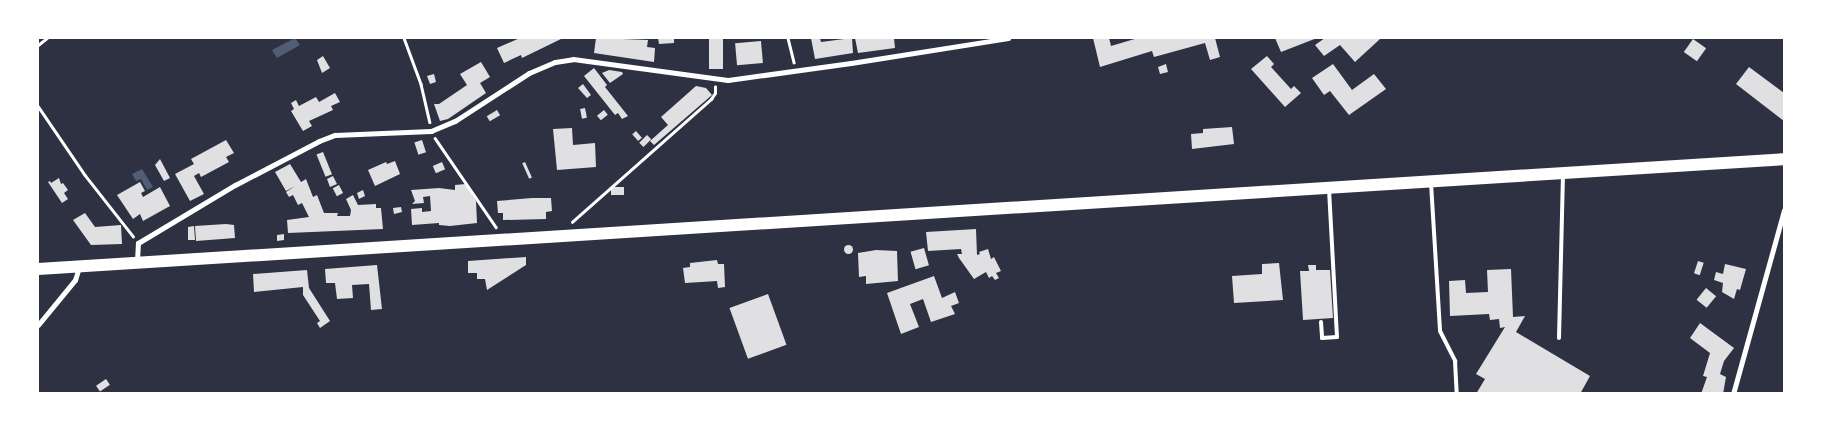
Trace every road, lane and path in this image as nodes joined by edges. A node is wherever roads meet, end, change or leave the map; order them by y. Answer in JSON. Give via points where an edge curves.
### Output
{"nodes":[{"id":1,"x":47,"y":38,"type":"edge"},
{"id":2,"x":404,"y":38,"type":"edge"},
{"id":3,"x":788,"y":38,"type":"edge"},
{"id":4,"x":1008,"y":38,"type":"edge"},
{"id":5,"x":38,"y":45,"type":"edge"},
{"id":6,"x":795,"y":70,"type":"junction"},
{"id":7,"x":715,"y":80,"type":"junction"},
{"id":8,"x":38,"y":106,"type":"edge"},
{"id":9,"x":431,"y":132,"type":"junction"},
{"id":10,"x":1784,"y":159,"type":"edge"},
{"id":11,"x":1563,"y":173,"type":"junction"},
{"id":12,"x":1430,"y":181,"type":"junction"},
{"id":13,"x":1329,"y":187,"type":"junction"},
{"id":14,"x":1784,"y":210,"type":"edge"},
{"id":15,"x":563,"y":236,"type":"junction"},
{"id":16,"x":501,"y":240,"type":"junction"},
{"id":17,"x":138,"y":243,"type":"junction"},
{"id":18,"x":137,"y":262,"type":"junction"},
{"id":19,"x":79,"y":266,"type":"junction"},
{"id":20,"x":38,"y":269,"type":"edge"},
{"id":21,"x":1321,"y":322,"type":"dead end"},
{"id":22,"x":38,"y":325,"type":"edge"},
{"id":23,"x":1558,"y":338,"type":"dead end"},
{"id":24,"x":1457,"y":394,"type":"edge"},
{"id":25,"x":1733,"y":394,"type":"edge"}],
"edges":[{"from":1,"to":5,"type":"path"},
{"from":2,"to":9,"type":"path","via":[[421,84]]},
{"from":3,"to":6,"type":"path"},
{"from":4,"to":6,"type":"street"},
{"from":6,"to":7,"type":"street"},
{"from":7,"to":9,"type":"street","via":[[564,60],[529,73],[455,121]]},
{"from":7,"to":15,"type":"path","via":[[711,99],[575,218]]},
{"from":8,"to":17,"type":"path"},
{"from":9,"to":16,"type":"path","via":[[496,227]]},
{"from":9,"to":17,"type":"street","via":[[335,135],[235,186]]},
{"from":10,"to":11,"type":"main road"},
{"from":11,"to":12,"type":"main road"},
{"from":11,"to":23,"type":"lane"},
{"from":12,"to":13,"type":"main road"},
{"from":12,"to":24,"type":"lane","via":[[1440,331],[1455,361]]},
{"from":13,"to":15,"type":"main road"},
{"from":13,"to":21,"type":"lane","via":[[1337,338],[1322,338]]},
{"from":14,"to":25,"type":"street"},
{"from":15,"to":16,"type":"main road"},
{"from":16,"to":18,"type":"main road"},
{"from":17,"to":18,"type":"street"},
{"from":18,"to":19,"type":"main road"},
{"from":19,"to":20,"type":"main road"},
{"from":19,"to":22,"type":"street","via":[[75,280]]}]}
